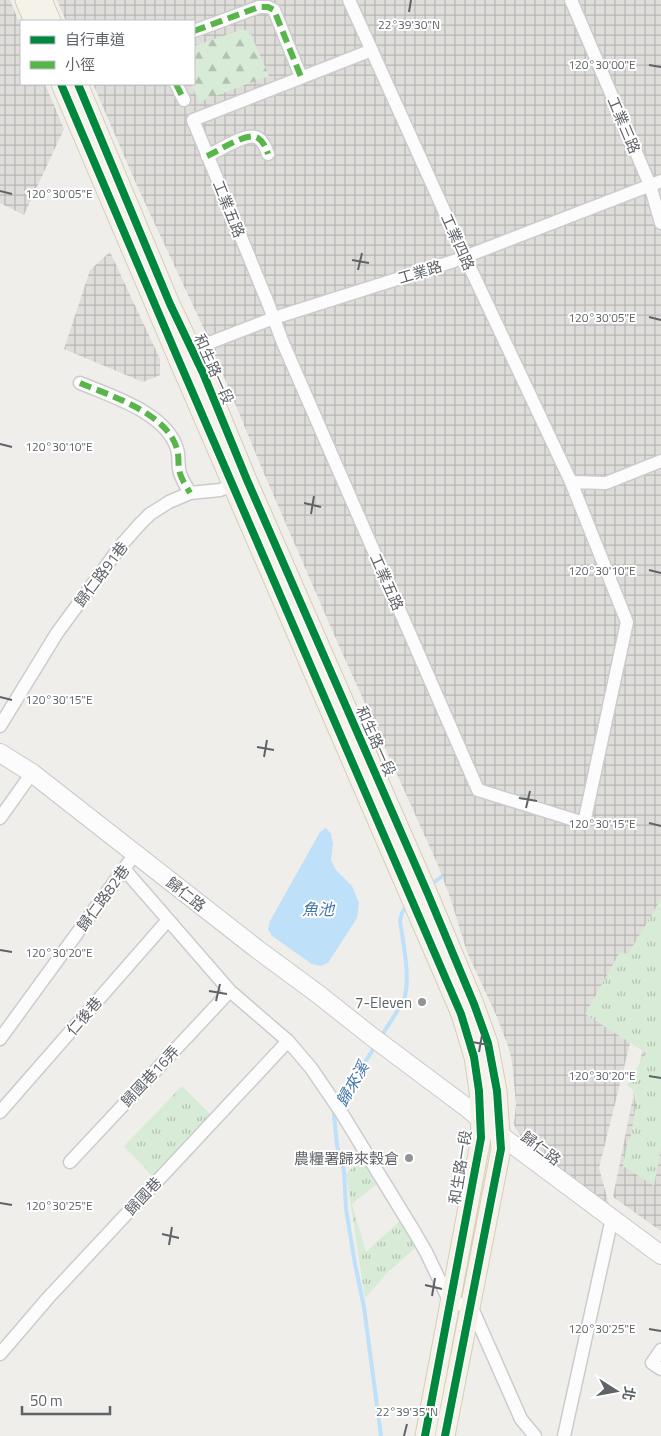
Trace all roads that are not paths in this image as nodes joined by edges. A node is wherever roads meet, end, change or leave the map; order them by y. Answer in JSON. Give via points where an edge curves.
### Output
{"nodes":[{"id":1,"x":25,"y":0,"type":"edge"},
{"id":2,"x":42,"y":0,"type":"edge"},
{"id":3,"x":349,"y":0,"type":"edge"},
{"id":4,"x":571,"y":0,"type":"edge"},
{"id":5,"x":34,"y":20,"type":"edge"},
{"id":6,"x":51,"y":20,"type":"edge"},
{"id":7,"x":195,"y":31,"type":"edge"},
{"id":8,"x":372,"y":50,"type":"junction"},
{"id":9,"x":301,"y":77,"type":"junction"},
{"id":10,"x":61,"y":85,"type":"edge"},
{"id":11,"x":78,"y":85,"type":"edge"},
{"id":12,"x":176,"y":85,"type":"edge"},
{"id":13,"x":184,"y":100,"type":"dead end"},
{"id":14,"x":268,"y":154,"type":"dead end"},
{"id":15,"x":208,"y":156,"type":"junction"},
{"id":16,"x":655,"y":183,"type":"edge"},
{"id":17,"x":661,"y":223,"type":"edge"},
{"id":18,"x":465,"y":257,"type":"junction"},
{"id":19,"x":274,"y":318,"type":"junction"},
{"id":20,"x":183,"y":351,"type":"junction"},
{"id":21,"x":80,"y":383,"type":"dead end"},
{"id":22,"x":661,"y":461,"type":"edge"},
{"id":23,"x":240,"y":482,"type":"junction"},
{"id":24,"x":571,"y":482,"type":"junction"},
{"id":25,"x":190,"y":493,"type":"junction"},
{"id":26,"x":0,"y":726,"type":"edge"},
{"id":27,"x":0,"y":753,"type":"edge"},
{"id":28,"x":32,"y":773,"type":"junction"},
{"id":29,"x":0,"y":818,"type":"edge"},
{"id":30,"x":135,"y":854,"type":"junction"},
{"id":31,"x":124,"y":869,"type":"junction"},
{"id":32,"x":418,"y":893,"type":"junction"},
{"id":33,"x":168,"y":920,"type":"junction"},
{"id":34,"x":230,"y":991,"type":"junction"},
{"id":35,"x":0,"y":1039,"type":"edge"},
{"id":36,"x":288,"y":1041,"type":"junction"},
{"id":37,"x":0,"y":1112,"type":"edge"},
{"id":38,"x":481,"y":1120,"type":"junction"},
{"id":39,"x":500,"y":1135,"type":"junction"},
{"id":40,"x":70,"y":1162,"type":"dead end"},
{"id":41,"x":612,"y":1218,"type":"junction"},
{"id":42,"x":661,"y":1255,"type":"edge"},
{"id":43,"x":450,"y":1302,"type":"junction"},
{"id":44,"x":471,"y":1306,"type":"junction"},
{"id":45,"x":661,"y":1350,"type":"edge"},
{"id":46,"x":0,"y":1354,"type":"edge"},
{"id":47,"x":661,"y":1369,"type":"edge"},
{"id":48,"x":425,"y":1436,"type":"edge"},
{"id":49,"x":445,"y":1436,"type":"edge"},
{"id":50,"x":535,"y":1436,"type":"edge"},
{"id":51,"x":564,"y":1436,"type":"edge"}],
"edges":[{"from":1,"to":5,"type":"main road"},
{"from":2,"to":6,"type":"main road"},
{"from":3,"to":8,"type":"street","name":"工業四路"},
{"from":4,"to":16,"type":"street","name":"工業三路"},
{"from":7,"to":9,"type":"street","via":[[259,7],[268,7],[274,10]]},
{"from":8,"to":9,"type":"street","name":"工業五路"},
{"from":8,"to":18,"type":"street","name":"工業四路"},
{"from":9,"to":15,"type":"street","name":"工業五路","via":[[193,120]]},
{"from":10,"to":20,"type":"main road","name":"和生路一段"},
{"from":11,"to":20,"type":"main road","name":"和生路一段"},
{"from":12,"to":13,"type":"street"},
{"from":14,"to":15,"type":"street","via":[[264,143],[252,136]]},
{"from":15,"to":19,"type":"street","name":"工業五路"},
{"from":16,"to":17,"type":"street","name":"工業三路"},
{"from":16,"to":18,"type":"street","name":"工業路"},
{"from":18,"to":19,"type":"street","name":"工業路"},
{"from":18,"to":24,"type":"street","name":"工業四路"},
{"from":19,"to":20,"type":"street","name":"工業路"},
{"from":19,"to":24,"type":"street","name":"工業五路","via":[[478,790],[584,823],[627,622]]},
{"from":20,"to":23,"type":"main road","name":"和生路一段","via":[[203,373]]},
{"from":21,"to":25,"type":"street","via":[[138,408],[168,433],[177,449],[179,471]]},
{"from":22,"to":24,"type":"street","via":[[606,483]]},
{"from":23,"to":25,"type":"street","name":"歸仁路91巷","via":[[220,490]]},
{"from":23,"to":32,"type":"main road","name":"和生路一段"},
{"from":25,"to":26,"type":"street","name":"歸仁路91巷","via":[[150,514],[123,543],[57,633]]},
{"from":27,"to":28,"type":"street","name":"歸仁路"},
{"from":28,"to":29,"type":"street"},
{"from":28,"to":30,"type":"street","name":"歸仁路"},
{"from":30,"to":31,"type":"street","name":"歸仁路82巷"},
{"from":30,"to":38,"type":"street","name":"歸仁路"},
{"from":31,"to":33,"type":"street"},
{"from":31,"to":35,"type":"street","name":"歸仁路82巷"},
{"from":32,"to":38,"type":"main road","name":"和生路一段","via":[[474,1057]]},
{"from":32,"to":39,"type":"main road","name":"和生路一段","via":[[474,1004],[488,1043],[497,1091]]},
{"from":33,"to":34,"type":"street"},
{"from":33,"to":37,"type":"street","name":"仁後巷"},
{"from":34,"to":36,"type":"street"},
{"from":34,"to":40,"type":"street","name":"歸國巷16弄"},
{"from":36,"to":43,"type":"street","via":[[341,1112],[426,1252]]},
{"from":36,"to":46,"type":"street","name":"歸國巷","via":[[48,1298]]},
{"from":38,"to":39,"type":"street","name":"歸仁路"},
{"from":38,"to":43,"type":"main road","name":"和生路一段","via":[[482,1138]]},
{"from":39,"to":41,"type":"street","name":"歸仁路"},
{"from":39,"to":44,"type":"main road","name":"和生路一段","via":[[501,1149]]},
{"from":41,"to":42,"type":"street","name":"歸仁路"},
{"from":41,"to":51,"type":"street"},
{"from":43,"to":44,"type":"street"},
{"from":43,"to":48,"type":"main road","name":"和生路一段"},
{"from":44,"to":49,"type":"main road","name":"和生路一段"},
{"from":44,"to":50,"type":"street","via":[[521,1419]]},
{"from":45,"to":47,"type":"street","via":[[652,1363]]}]}
